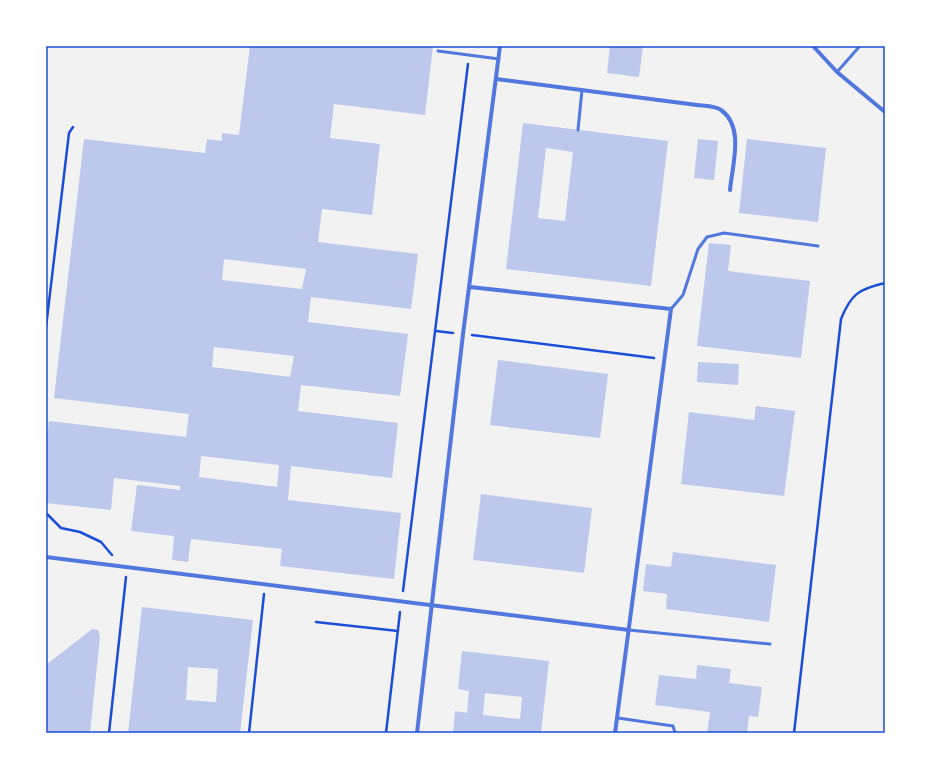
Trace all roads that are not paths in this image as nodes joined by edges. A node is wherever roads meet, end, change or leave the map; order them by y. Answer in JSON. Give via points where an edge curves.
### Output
{"nodes":[{"id":1,"x":500,"y":46,"type":"edge"},
{"id":2,"x":813,"y":46,"type":"edge"},
{"id":3,"x":859,"y":47,"type":"dead end"},
{"id":4,"x":438,"y":51,"type":"dead end"},
{"id":5,"x":499,"y":59,"type":"junction"},
{"id":6,"x":837,"y":72,"type":"junction"},
{"id":7,"x":496,"y":79,"type":"junction"},
{"id":8,"x":582,"y":90,"type":"junction"},
{"id":9,"x":885,"y":112,"type":"edge"},
{"id":10,"x":578,"y":130,"type":"dead end"},
{"id":11,"x":730,"y":190,"type":"dead end"},
{"id":12,"x":818,"y":246,"type":"dead end"},
{"id":13,"x":470,"y":287,"type":"junction"},
{"id":14,"x":671,"y":310,"type":"junction"},
{"id":15,"x":46,"y":557,"type":"edge"},
{"id":16,"x":433,"y":604,"type":"junction"},
{"id":17,"x":629,"y":630,"type":"junction"},
{"id":18,"x":770,"y":644,"type":"dead end"},
{"id":19,"x":618,"y":718,"type":"junction"},
{"id":20,"x":417,"y":733,"type":"edge"},
{"id":21,"x":616,"y":733,"type":"edge"},
{"id":22,"x":675,"y":733,"type":"edge"}],
"edges":[{"from":1,"to":5,"type":"street"},
{"from":2,"to":6,"type":"street"},
{"from":3,"to":6,"type":"lane"},
{"from":4,"to":5,"type":"lane"},
{"from":5,"to":7,"type":"street"},
{"from":6,"to":9,"type":"street"},
{"from":7,"to":8,"type":"street"},
{"from":7,"to":13,"type":"street"},
{"from":8,"to":10,"type":"lane"},
{"from":8,"to":11,"type":"street","via":[[721,110],[732,122],[736,135]]},
{"from":12,"to":14,"type":"lane","via":[[724,233],[706,236],[698,249],[683,295]]},
{"from":13,"to":14,"type":"street"},
{"from":13,"to":16,"type":"street"},
{"from":14,"to":17,"type":"street"},
{"from":15,"to":16,"type":"street"},
{"from":16,"to":17,"type":"street"},
{"from":16,"to":20,"type":"street"},
{"from":17,"to":18,"type":"lane"},
{"from":17,"to":19,"type":"street"},
{"from":19,"to":21,"type":"street"},
{"from":19,"to":22,"type":"lane","via":[[673,726]]}]}
